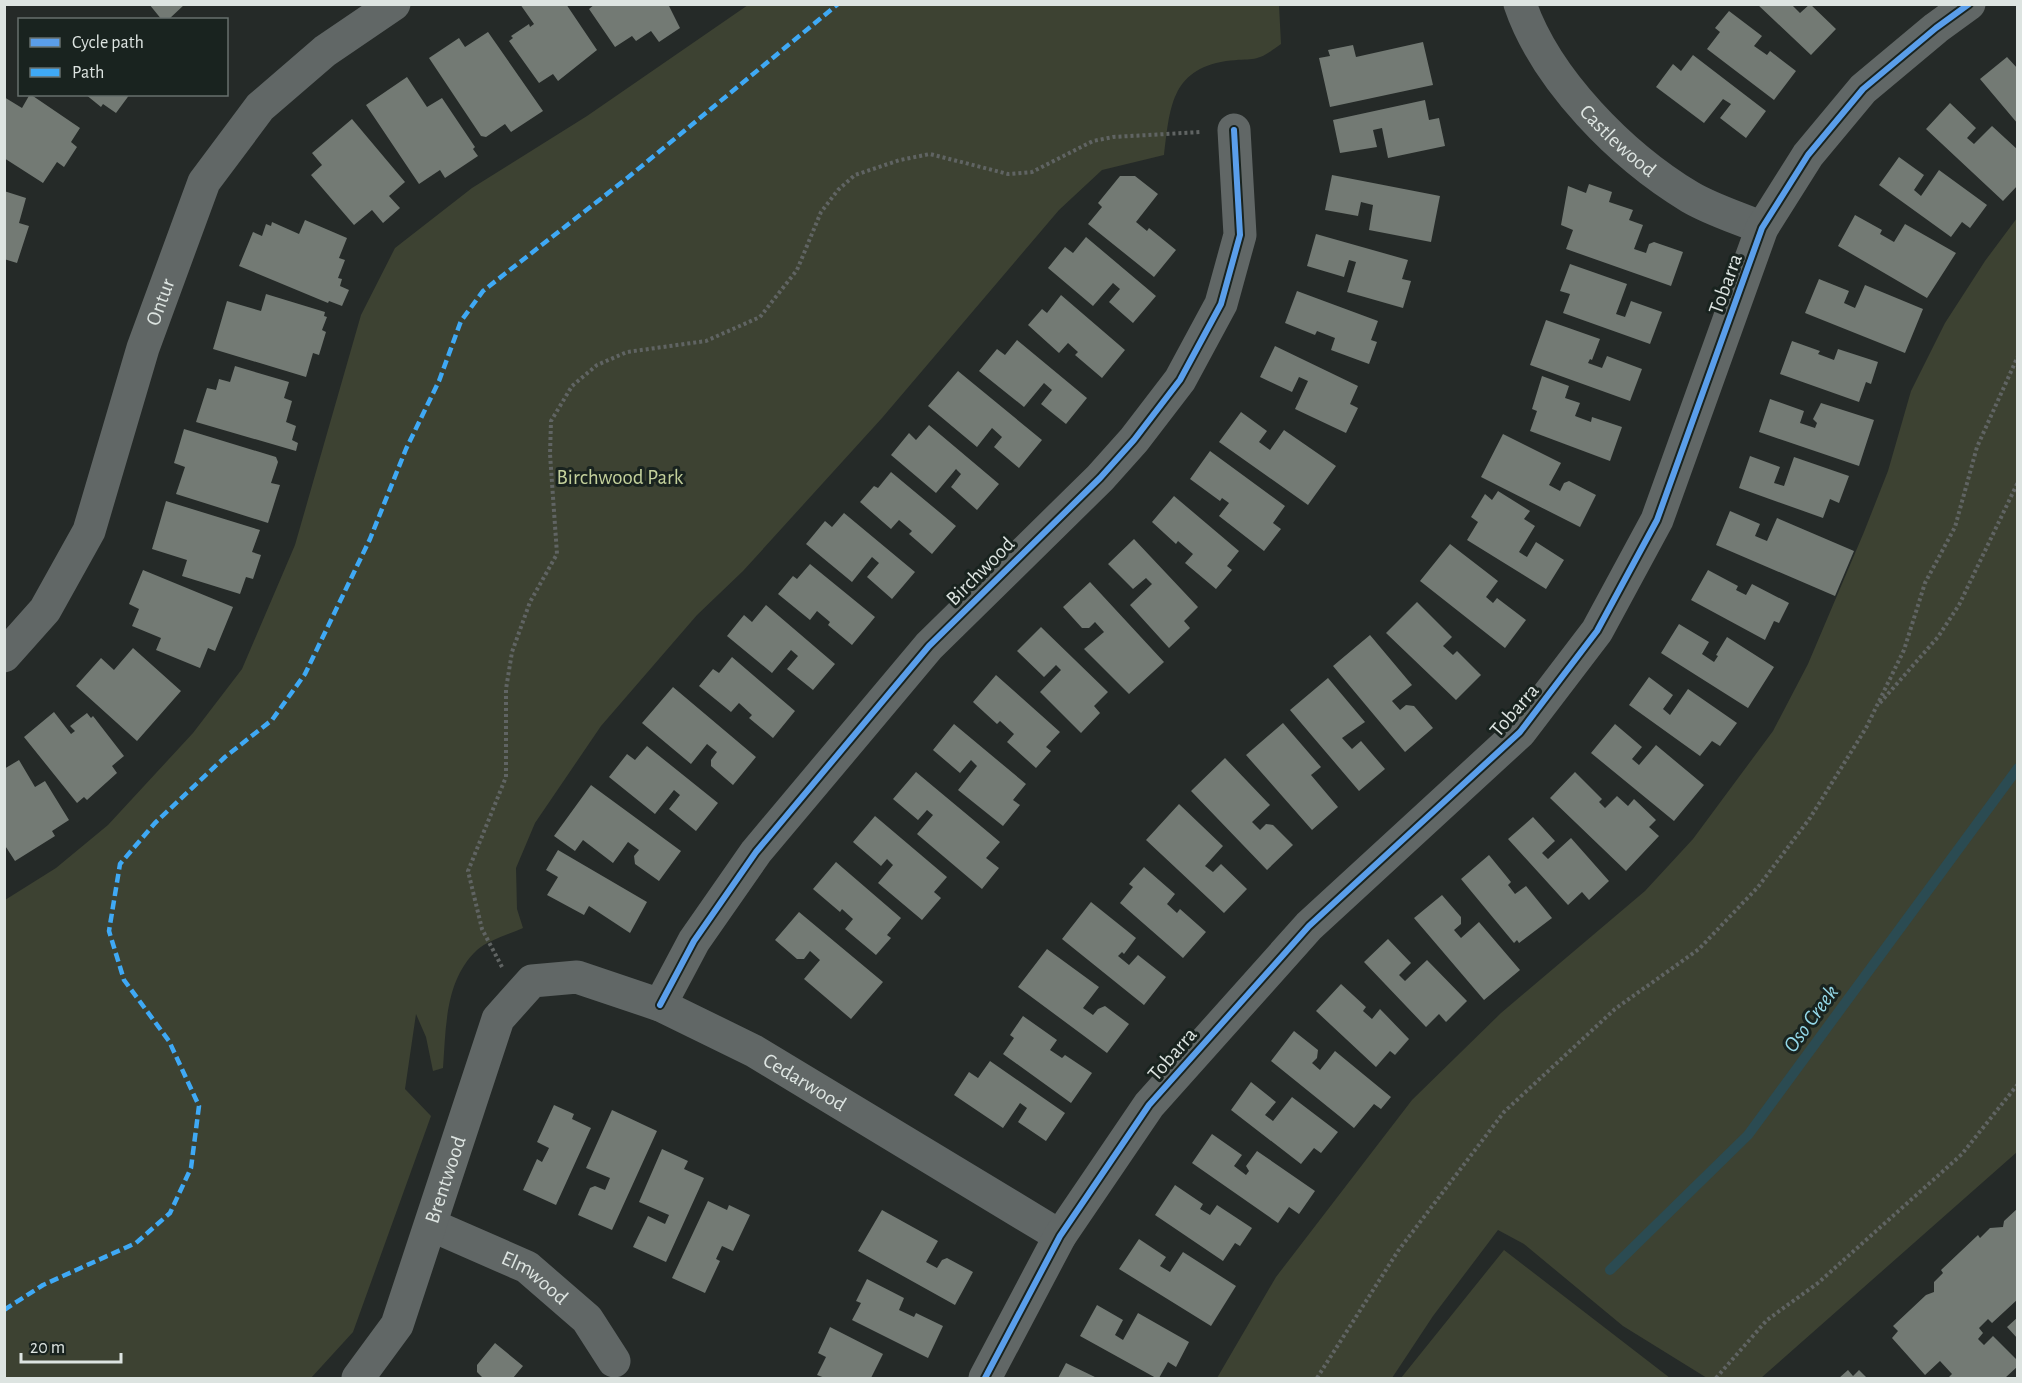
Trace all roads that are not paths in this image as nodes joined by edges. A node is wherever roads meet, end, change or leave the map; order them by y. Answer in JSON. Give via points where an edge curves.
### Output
{"nodes":[{"id":1,"x":394,"y":4,"type":"edge"},
{"id":2,"x":1520,"y":4,"type":"edge"},
{"id":3,"x":1969,"y":4,"type":"edge"},
{"id":4,"x":1234,"y":130,"type":"road end"},
{"id":5,"x":1762,"y":228,"type":"junction"},
{"id":6,"x":4,"y":656,"type":"edge"},
{"id":7,"x":525,"y":988,"type":"joint"},
{"id":8,"x":660,"y":1005,"type":"junction"},
{"id":9,"x":431,"y":1225,"type":"junction"},
{"id":10,"x":1060,"y":1236,"type":"junction"},
{"id":11,"x":614,"y":1361,"type":"dead end"},
{"id":12,"x":358,"y":1378,"type":"edge"},
{"id":13,"x":985,"y":1378,"type":"edge"}],
"edges":[{"from":1,"to":6,"type":"street","name":"Ontur","via":[[326,51],[260,107],[204,182],[143,348],[89,531],[45,610]]},
{"from":2,"to":5,"type":"street","name":"Castlewood","via":[[1526,22],[1565,86],[1628,152],[1691,198]]},
{"from":3,"to":5,"type":"street","name":"Tobarra","via":[[1863,89],[1808,155]]},
{"from":4,"to":8,"type":"street","name":"Birchwood","via":[[1240,236],[1221,303],[1180,380],[1100,478],[929,646],[756,852],[694,941]]},
{"from":5,"to":10,"type":"street","name":"Tobarra","via":[[1657,520],[1597,631],[1520,732],[1309,926],[1221,1023],[1149,1105]]},
{"from":7,"to":8,"type":"street","name":"Cedarwood","via":[[578,977]]},
{"from":7,"to":9,"type":"street","name":"Brentwood","via":[[498,1019]]},
{"from":8,"to":10,"type":"street","name":"Cedarwood","via":[[754,1051]]},
{"from":9,"to":11,"type":"street","name":"Elmwood","via":[[527,1267],[587,1319]]},
{"from":9,"to":12,"type":"street","name":"Brentwood","via":[[398,1325]]},
{"from":10,"to":13,"type":"street","name":"Tobarra"}]}
